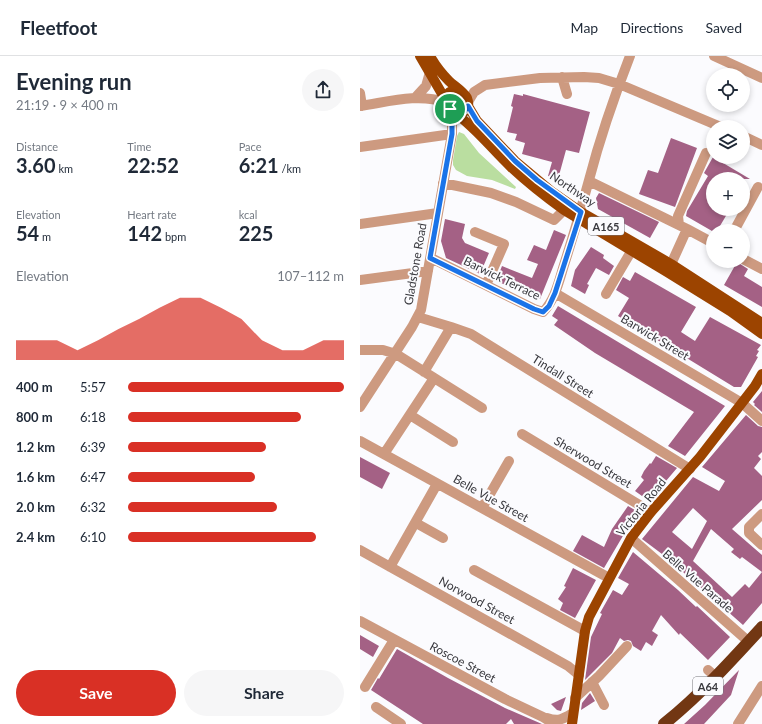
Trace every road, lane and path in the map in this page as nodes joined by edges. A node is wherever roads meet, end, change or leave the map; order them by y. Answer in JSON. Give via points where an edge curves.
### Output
{"nodes":[{"id":1,"x":420,"y":56,"type":"edge"},
{"id":2,"x":430,"y":56,"type":"edge"},
{"id":3,"x":630,"y":56,"type":"edge"},
{"id":4,"x":714,"y":56,"type":"edge"},
{"id":5,"x":430,"y":72,"type":"junction"},
{"id":6,"x":562,"y":77,"type":"junction"},
{"id":7,"x":762,"y":78,"type":"edge"},
{"id":8,"x":619,"y":84,"type":"junction"},
{"id":9,"x":360,"y":93,"type":"edge"},
{"id":10,"x":567,"y":94,"type":"dead end"},
{"id":11,"x":415,"y":98,"type":"junction"},
{"id":12,"x":455,"y":103,"type":"junction"},
{"id":13,"x":361,"y":106,"type":"edge"},
{"id":14,"x":706,"y":121,"type":"edge"},
{"id":15,"x":452,"y":134,"type":"junction"},
{"id":16,"x":750,"y":139,"type":"edge"},
{"id":17,"x":762,"y":144,"type":"edge"},
{"id":18,"x":360,"y":147,"type":"edge"},
{"id":19,"x":706,"y":154,"type":"dead end"},
{"id":20,"x":589,"y":181,"type":"junction"},
{"id":21,"x":443,"y":183,"type":"junction"},
{"id":22,"x":758,"y":187,"type":"dead end"},
{"id":23,"x":564,"y":210,"type":"junction"},
{"id":24,"x":438,"y":213,"type":"junction"},
{"id":25,"x":580,"y":216,"type":"junction"},
{"id":26,"x":360,"y":224,"type":"edge"},
{"id":27,"x":738,"y":224,"type":"edge"},
{"id":28,"x":679,"y":225,"type":"junction"},
{"id":29,"x":475,"y":232,"type":"dead end"},
{"id":30,"x":706,"y":239,"type":"edge"},
{"id":31,"x":632,"y":250,"type":"junction"},
{"id":32,"x":430,"y":258,"type":"junction"},
{"id":33,"x":750,"y":263,"type":"edge"},
{"id":34,"x":669,"y":268,"type":"junction"},
{"id":35,"x":762,"y":269,"type":"edge"},
{"id":36,"x":428,"y":271,"type":"junction"},
{"id":37,"x":360,"y":280,"type":"edge"},
{"id":38,"x":486,"y":285,"type":"junction"},
{"id":39,"x":555,"y":293,"type":"junction"},
{"id":40,"x":606,"y":294,"type":"dead end"},
{"id":41,"x":418,"y":317,"type":"junction"},
{"id":42,"x":762,"y":324,"type":"edge"},
{"id":43,"x":451,"y":327,"type":"junction"},
{"id":44,"x":762,"y":334,"type":"edge"},
{"id":45,"x":360,"y":350,"type":"edge"},
{"id":46,"x":396,"y":354,"type":"junction"},
{"id":47,"x":424,"y":372,"type":"junction"},
{"id":48,"x":762,"y":374,"type":"edge"},
{"id":49,"x":434,"y":378,"type":"junction"},
{"id":50,"x":742,"y":403,"type":"junction"},
{"id":51,"x":360,"y":407,"type":"edge"},
{"id":52,"x":482,"y":408,"type":"dead end"},
{"id":53,"x":410,"y":415,"type":"junction"},
{"id":54,"x":762,"y":422,"type":"edge"},
{"id":55,"x":522,"y":434,"type":"dead end"},
{"id":56,"x":360,"y":441,"type":"edge"},
{"id":57,"x":453,"y":442,"type":"dead end"},
{"id":58,"x":384,"y":454,"type":"junction"},
{"id":59,"x":509,"y":461,"type":"dead end"},
{"id":60,"x":690,"y":469,"type":"junction"},
{"id":61,"x":437,"y":484,"type":"junction"},
{"id":62,"x":482,"y":508,"type":"junction"},
{"id":63,"x":651,"y":512,"type":"junction"},
{"id":64,"x":762,"y":514,"type":"edge"},
{"id":65,"x":416,"y":523,"type":"junction"},
{"id":66,"x":443,"y":538,"type":"dead end"},
{"id":67,"x":631,"y":538,"type":"junction"},
{"id":68,"x":762,"y":545,"type":"edge"},
{"id":69,"x":360,"y":550,"type":"edge"},
{"id":70,"x":390,"y":567,"type":"junction"},
{"id":71,"x":474,"y":570,"type":"dead end"},
{"id":72,"x":609,"y":578,"type":"junction"},
{"id":73,"x":360,"y":621,"type":"edge"},
{"id":74,"x":585,"y":631,"type":"junction"},
{"id":75,"x":761,"y":631,"type":"edge"},
{"id":76,"x":394,"y":640,"type":"junction"},
{"id":77,"x":749,"y":642,"type":"junction"},
{"id":78,"x":627,"y":646,"type":"dead end"},
{"id":79,"x":579,"y":675,"type":"junction"},
{"id":80,"x":592,"y":682,"type":"junction"},
{"id":81,"x":762,"y":686,"type":"edge"},
{"id":82,"x":365,"y":687,"type":"dead end"},
{"id":83,"x":575,"y":698,"type":"junction"},
{"id":84,"x":604,"y":705,"type":"dead end"},
{"id":85,"x":376,"y":707,"type":"dead end"},
{"id":86,"x":573,"y":713,"type":"junction"},
{"id":87,"x":543,"y":716,"type":"junction"},
{"id":88,"x":401,"y":724,"type":"edge"},
{"id":89,"x":554,"y":724,"type":"edge"},
{"id":90,"x":572,"y":724,"type":"edge"},
{"id":91,"x":664,"y":724,"type":"edge"},
{"id":92,"x":738,"y":724,"type":"edge"}],
"edges":[{"from":1,"to":5,"type":"main road","number":"A165"},
{"from":2,"to":12,"type":"main road","number":"A165","via":[[449,81]]},
{"from":3,"to":8,"type":"street"},
{"from":4,"to":7,"type":"street"},
{"from":5,"to":11,"type":"street","via":[[426,86]]},
{"from":5,"to":12,"type":"main road","number":"A165"},
{"from":6,"to":8,"type":"street","name":"Gladstone Road","via":[[599,78]]},
{"from":6,"to":10,"type":"street"},
{"from":6,"to":12,"type":"street","name":"Gladstone Road","via":[[485,85]]},
{"from":8,"to":14,"type":"street","name":"Gladstone Road"},
{"from":8,"to":20,"type":"street"},
{"from":9,"to":13,"type":"street"},
{"from":11,"to":12,"type":"street"},
{"from":11,"to":13,"type":"street"},
{"from":12,"to":15,"type":"street","name":"Gladstone Road"},
{"from":12,"to":23,"type":"main road","name":"Northway","number":"A165","via":[[468,124],[532,186]]},
{"from":12,"to":25,"type":"main road","name":"Northway","number":"A165","via":[[477,121],[515,161]]},
{"from":15,"to":18,"type":"street"},
{"from":15,"to":21,"type":"street","name":"Gladstone Road"},
{"from":16,"to":17,"type":"street"},
{"from":19,"to":28,"type":"street","via":[[678,216]]},
{"from":20,"to":25,"type":"street"},
{"from":20,"to":28,"type":"street"},
{"from":21,"to":23,"type":"street","via":[[491,193],[554,220]]},
{"from":21,"to":24,"type":"street","name":"Gladstone Road"},
{"from":22,"to":27,"type":"street"},
{"from":23,"to":25,"type":"main road","name":"Northway","number":"A165"},
{"from":24,"to":26,"type":"street"},
{"from":24,"to":32,"type":"street","name":"Gladstone Road"},
{"from":25,"to":31,"type":"main road","name":"Northway","number":"A165"},
{"from":25,"to":34,"type":"main road","name":"Northway","number":"A165"},
{"from":25,"to":39,"type":"street"},
{"from":28,"to":30,"type":"street"},
{"from":28,"to":34,"type":"street"},
{"from":29,"to":38,"type":"street","via":[[504,244]]},
{"from":31,"to":34,"type":"main road","name":"Northway","number":"A165"},
{"from":31,"to":40,"type":"street"},
{"from":32,"to":36,"type":"street","name":"Gladstone Road"},
{"from":32,"to":38,"type":"street","name":"Barwick Terrace"},
{"from":33,"to":35,"type":"street"},
{"from":34,"to":42,"type":"main road","name":"Northway","number":"A165"},
{"from":34,"to":44,"type":"main road","name":"Northway","number":"A165"},
{"from":36,"to":37,"type":"street"},
{"from":36,"to":41,"type":"street","name":"Gladstone Road"},
{"from":38,"to":39,"type":"street","name":"Barwick Terrace","via":[[543,312]]},
{"from":39,"to":50,"type":"street","name":"Barwick Street"},
{"from":41,"to":43,"type":"street","name":"Tindall Street"},
{"from":41,"to":46,"type":"street","name":"Gladstone Road"},
{"from":43,"to":47,"type":"street"},
{"from":43,"to":60,"type":"street","name":"Tindall Street","via":[[471,334]]},
{"from":45,"to":46,"type":"street","via":[[383,350]]},
{"from":46,"to":47,"type":"street"},
{"from":46,"to":51,"type":"street","name":"Gladstone Road"},
{"from":47,"to":49,"type":"street"},
{"from":48,"to":50,"type":"main road","name":"Victoria Road"},
{"from":49,"to":52,"type":"street"},
{"from":49,"to":53,"type":"street"},
{"from":50,"to":54,"type":"street","name":"Barwick Street"},
{"from":50,"to":60,"type":"main road","name":"Victoria Road"},
{"from":53,"to":57,"type":"street"},
{"from":53,"to":58,"type":"street"},
{"from":55,"to":63,"type":"street","name":"Sherwood Street"},
{"from":56,"to":58,"type":"street","name":"Belle Vue Street"},
{"from":58,"to":61,"type":"street","name":"Belle Vue Street"},
{"from":59,"to":62,"type":"street"},
{"from":60,"to":63,"type":"main road","name":"Victoria Road"},
{"from":61,"to":62,"type":"street","name":"Belle Vue Street"},
{"from":61,"to":65,"type":"street"},
{"from":62,"to":72,"type":"street","name":"Belle Vue Street"},
{"from":63,"to":67,"type":"main road","name":"Victoria Road"},
{"from":64,"to":68,"type":"street","via":[[748,530]]},
{"from":65,"to":66,"type":"street"},
{"from":65,"to":70,"type":"street"},
{"from":67,"to":72,"type":"main road","name":"Victoria Road"},
{"from":67,"to":77,"type":"street","name":"Belle Vue Parade"},
{"from":69,"to":70,"type":"street","name":"Norwood Street"},
{"from":70,"to":79,"type":"street","name":"Norwood Street","via":[[568,666]]},
{"from":71,"to":74,"type":"street"},
{"from":72,"to":74,"type":"main road","name":"Victoria Road","via":[[589,617]]},
{"from":73,"to":76,"type":"street","name":"Roscoe Street"},
{"from":74,"to":79,"type":"main road","name":"Victoria Road"},
{"from":75,"to":77,"type":"highway","number":"A64"},
{"from":76,"to":82,"type":"street"},
{"from":76,"to":87,"type":"street","name":"Roscoe Street","via":[[505,699]]},
{"from":77,"to":91,"type":"highway","number":"A64","via":[[712,674],[686,707]]},
{"from":78,"to":80,"type":"street"},
{"from":79,"to":83,"type":"main road","name":"Victoria Road"},
{"from":80,"to":83,"type":"street"},
{"from":80,"to":84,"type":"street"},
{"from":81,"to":92,"type":"street"},
{"from":83,"to":86,"type":"main road","name":"Victoria Road"},
{"from":85,"to":88,"type":"street"},
{"from":86,"to":87,"type":"street","via":[[564,719]]},
{"from":86,"to":90,"type":"main road","name":"Victoria Road"},
{"from":87,"to":89,"type":"street","name":"Roscoe Street"}]}
